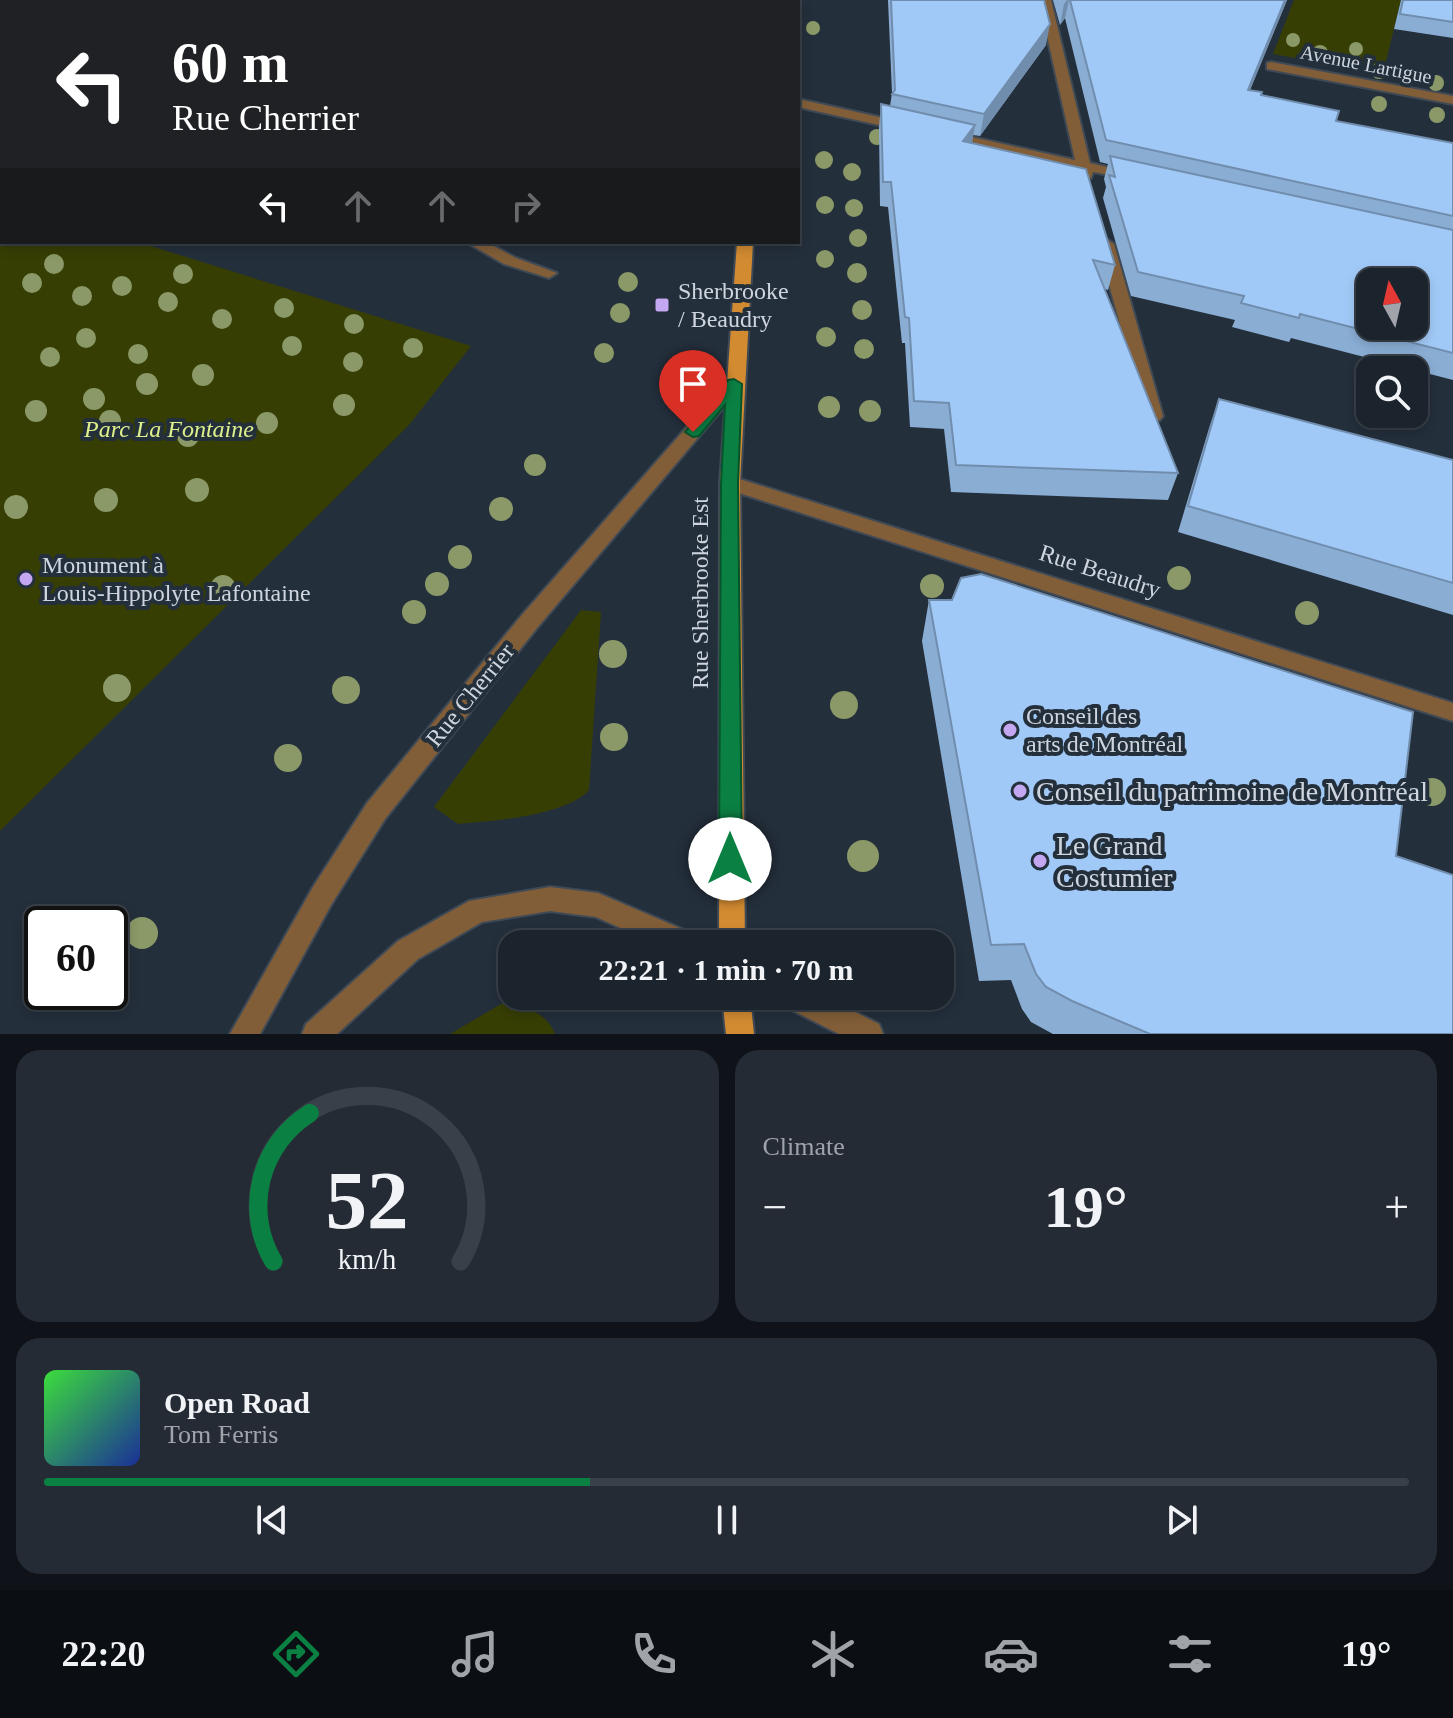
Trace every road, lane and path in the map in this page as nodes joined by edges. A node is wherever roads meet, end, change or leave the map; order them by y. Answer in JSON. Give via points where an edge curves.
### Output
{"nodes":[{"id":1,"x":1045,"y":0,"type":"edge"},
{"id":2,"x":1271,"y":66,"type":"edge"},
{"id":3,"x":1453,"y":100,"type":"edge"},
{"id":4,"x":800,"y":103,"type":"edge"},
{"id":5,"x":1084,"y":167,"type":"junction"},
{"id":6,"x":1146,"y":180,"type":"edge"},
{"id":7,"x":1090,"y":188,"type":"edge"},
{"id":8,"x":1103,"y":234,"type":"edge"},
{"id":9,"x":478,"y":244,"type":"edge"},
{"id":10,"x":745,"y":244,"type":"edge"},
{"id":11,"x":549,"y":273,"type":"dead end"},
{"id":12,"x":734,"y":384,"type":"junction"},
{"id":13,"x":1154,"y":416,"type":"edge"},
{"id":14,"x":730,"y":483,"type":"junction"},
{"id":15,"x":1453,"y":712,"type":"edge"},
{"id":16,"x":654,"y":930,"type":"edge"},
{"id":17,"x":732,"y":930,"type":"edge"},
{"id":18,"x":737,"y":1010,"type":"edge"},
{"id":19,"x":822,"y":1010,"type":"edge"},
{"id":20,"x":244,"y":1034,"type":"edge"},
{"id":21,"x":316,"y":1034,"type":"edge"},
{"id":22,"x":740,"y":1034,"type":"edge"},
{"id":23,"x":869,"y":1034,"type":"edge"}],
"edges":[{"from":1,"to":5,"type":"street"},
{"from":2,"to":3,"type":"street","name":"Avenue Lartigue"},
{"from":4,"to":5,"type":"street"},
{"from":5,"to":6,"type":"street"},
{"from":5,"to":7,"type":"street"},
{"from":8,"to":13,"type":"street"},
{"from":9,"to":11,"type":"street"},
{"from":10,"to":12,"type":"main road","name":"Rue Sherbrooke Est"},
{"from":12,"to":14,"type":"main road","name":"Rue Sherbrooke Est"},
{"from":12,"to":20,"type":"street","name":"Rue Cherrier","via":[[529,622],[376,811]]},
{"from":14,"to":15,"type":"street","name":"Rue Beaudry"},
{"from":14,"to":17,"type":"main road","name":"Rue Sherbrooke Est"},
{"from":16,"to":21,"type":"street","via":[[598,905],[550,899],[478,910],[408,950]]},
{"from":18,"to":22,"type":"main road"},
{"from":19,"to":23,"type":"street"}]}
